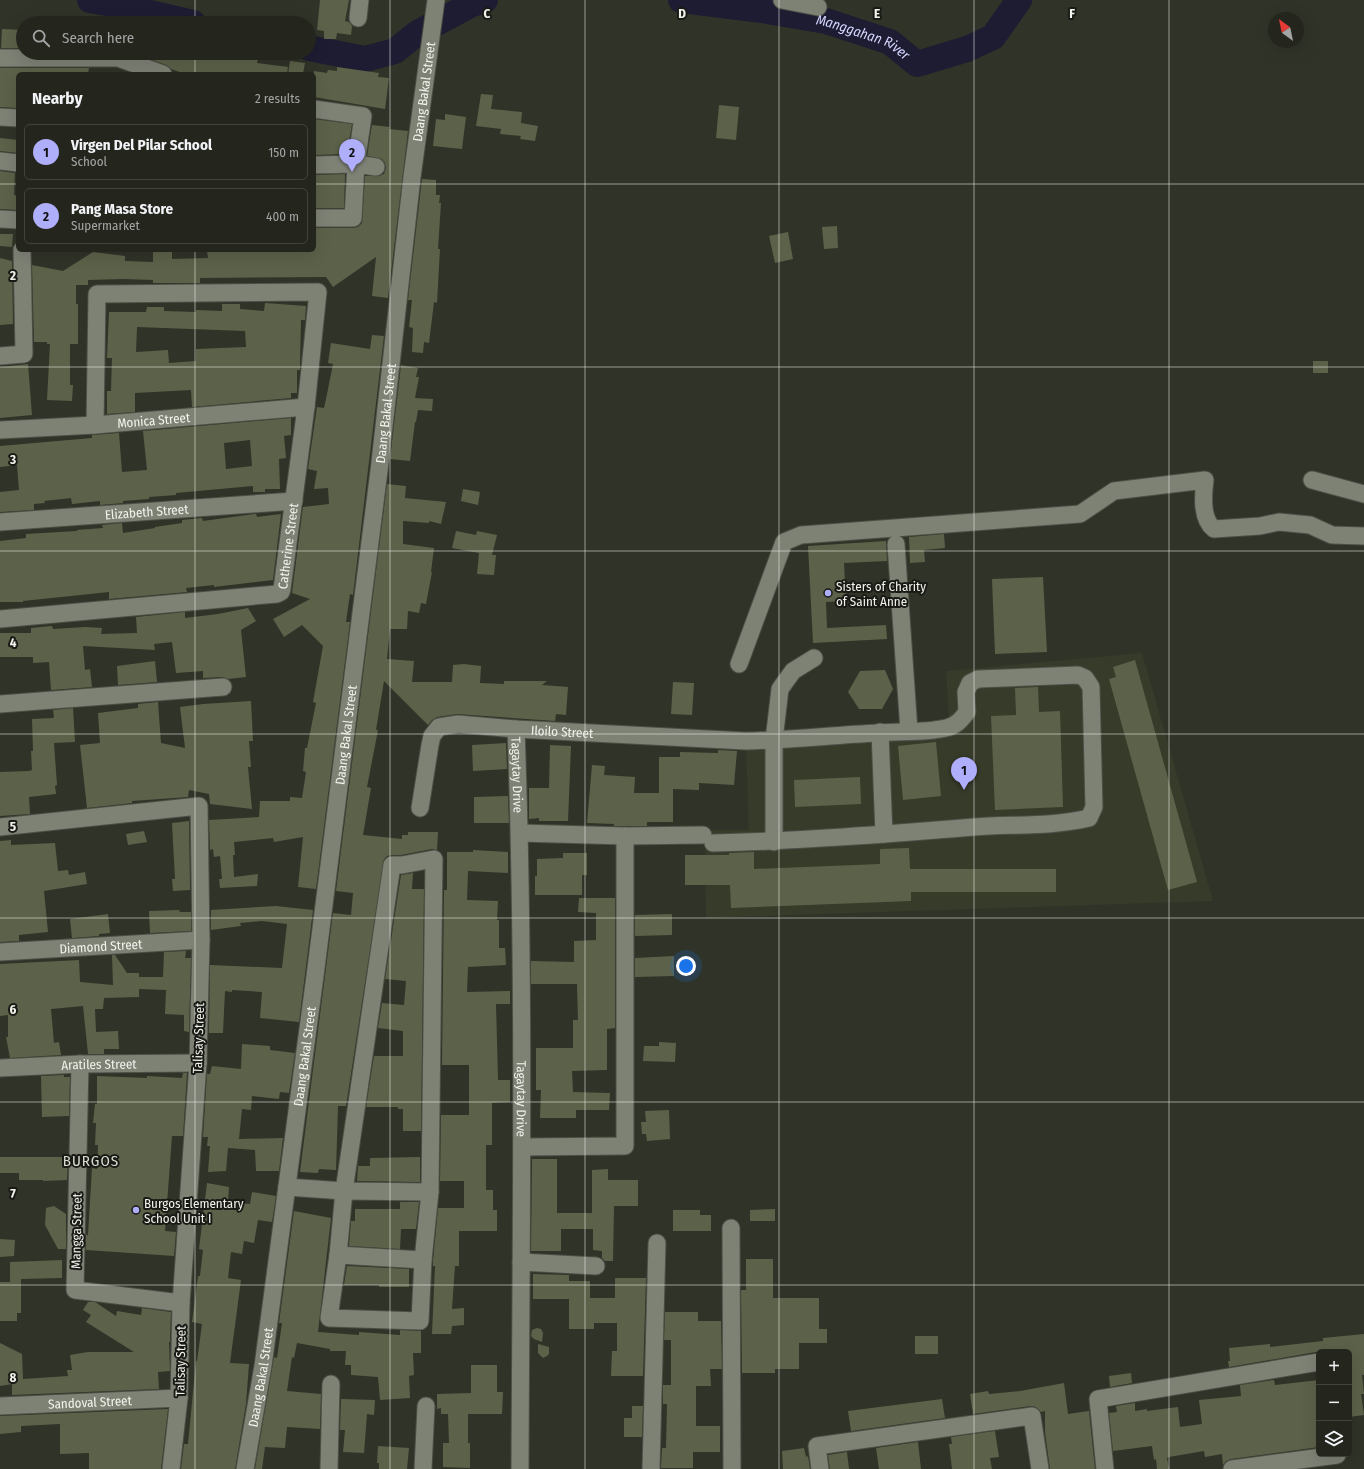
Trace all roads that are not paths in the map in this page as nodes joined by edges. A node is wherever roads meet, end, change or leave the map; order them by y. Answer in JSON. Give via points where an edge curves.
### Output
{"nodes":[{"id":1,"x":360,"y":0,"type":"edge"},
{"id":2,"x":436,"y":0,"type":"edge"},
{"id":3,"x":782,"y":0,"type":"edge"},
{"id":4,"x":818,"y":7,"type":"dead end"},
{"id":5,"x":358,"y":18,"type":"dead end"},
{"id":6,"x":0,"y":58,"type":"edge"},
{"id":7,"x":16,"y":58,"type":"edge"},
{"id":8,"x":124,"y":60,"type":"edge"},
{"id":9,"x":157,"y":72,"type":"edge"},
{"id":10,"x":316,"y":109,"type":"edge"},
{"id":11,"x":0,"y":117,"type":"edge"},
{"id":12,"x":16,"y":118,"type":"edge"},
{"id":13,"x":0,"y":161,"type":"edge"},
{"id":14,"x":16,"y":163,"type":"edge"},
{"id":15,"x":356,"y":164,"type":"junction"},
{"id":16,"x":316,"y":165,"type":"edge"},
{"id":17,"x":376,"y":167,"type":"dead end"},
{"id":18,"x":316,"y":218,"type":"edge"},
{"id":19,"x":0,"y":219,"type":"edge"},
{"id":20,"x":16,"y":220,"type":"edge"},
{"id":21,"x":22,"y":252,"type":"edge"},
{"id":22,"x":0,"y":356,"type":"edge"},
{"id":23,"x":306,"y":407,"type":"junction"},
{"id":24,"x":95,"y":425,"type":"junction"},
{"id":25,"x":0,"y":430,"type":"edge"},
{"id":26,"x":1312,"y":480,"type":"dead end"},
{"id":27,"x":1364,"y":494,"type":"edge"},
{"id":28,"x":294,"y":501,"type":"junction"},
{"id":29,"x":0,"y":522,"type":"edge"},
{"id":30,"x":1364,"y":536,"type":"edge"},
{"id":31,"x":896,"y":544,"type":"dead end"},
{"id":32,"x":0,"y":619,"type":"edge"},
{"id":33,"x":814,"y":658,"type":"dead end"},
{"id":34,"x":739,"y":664,"type":"dead end"},
{"id":35,"x":224,"y":687,"type":"dead end"},
{"id":36,"x":0,"y":704,"type":"edge"},
{"id":37,"x":516,"y":729,"type":"junction"},
{"id":38,"x":910,"y":731,"type":"junction"},
{"id":39,"x":880,"y":732,"type":"junction"},
{"id":40,"x":774,"y":740,"type":"junction"},
{"id":41,"x":420,"y":808,"type":"dead end"},
{"id":42,"x":0,"y":827,"type":"edge"},
{"id":43,"x":520,"y":833,"type":"junction"},
{"id":44,"x":884,"y":834,"type":"junction"},
{"id":45,"x":625,"y":836,"type":"junction"},
{"id":46,"x":774,"y":842,"type":"junction"},
{"id":47,"x":201,"y":940,"type":"junction"},
{"id":48,"x":0,"y":952,"type":"edge"},
{"id":49,"x":198,"y":1063,"type":"junction"},
{"id":50,"x":80,"y":1064,"type":"junction"},
{"id":51,"x":0,"y":1068,"type":"edge"},
{"id":52,"x":522,"y":1147,"type":"junction"},
{"id":53,"x":287,"y":1187,"type":"junction"},
{"id":54,"x":344,"y":1191,"type":"junction"},
{"id":55,"x":430,"y":1192,"type":"junction"},
{"id":56,"x":731,"y":1228,"type":"dead end"},
{"id":57,"x":657,"y":1243,"type":"dead end"},
{"id":58,"x":338,"y":1255,"type":"junction"},
{"id":59,"x":423,"y":1260,"type":"junction"},
{"id":60,"x":521,"y":1262,"type":"junction"},
{"id":61,"x":596,"y":1266,"type":"dead end"},
{"id":62,"x":181,"y":1303,"type":"junction"},
{"id":63,"x":1316,"y":1363,"type":"edge"},
{"id":64,"x":331,"y":1384,"type":"dead end"},
{"id":65,"x":179,"y":1398,"type":"junction"},
{"id":66,"x":0,"y":1406,"type":"edge"},
{"id":67,"x":426,"y":1406,"type":"dead end"},
{"id":68,"x":1337,"y":1459,"type":"edge"},
{"id":69,"x":171,"y":1469,"type":"edge"},
{"id":70,"x":246,"y":1469,"type":"edge"},
{"id":71,"x":329,"y":1469,"type":"edge"},
{"id":72,"x":423,"y":1469,"type":"edge"},
{"id":73,"x":520,"y":1469,"type":"edge"},
{"id":74,"x":651,"y":1469,"type":"edge"},
{"id":75,"x":732,"y":1469,"type":"edge"},
{"id":76,"x":820,"y":1469,"type":"edge"},
{"id":77,"x":1040,"y":1469,"type":"edge"},
{"id":78,"x":1105,"y":1469,"type":"edge"},
{"id":79,"x":1232,"y":1469,"type":"edge"}],
"edges":[{"from":1,"to":5,"type":"street"},
{"from":2,"to":53,"type":"street","name":"Daang Bakal Street","via":[[379,471]]},
{"from":3,"to":4,"type":"street"},
{"from":6,"to":7,"type":"street"},
{"from":8,"to":9,"type":"street"},
{"from":10,"to":15,"type":"street","via":[[363,116]]},
{"from":11,"to":12,"type":"street"},
{"from":13,"to":14,"type":"street"},
{"from":15,"to":16,"type":"street"},
{"from":15,"to":17,"type":"street"},
{"from":15,"to":18,"type":"street","via":[[353,218]]},
{"from":19,"to":20,"type":"street"},
{"from":21,"to":22,"type":"street","via":[[24,354]]},
{"from":23,"to":24,"type":"street","name":"Monica Street"},
{"from":23,"to":24,"type":"street","name":"Catherine Street","via":[[318,292],[96,294]]},
{"from":23,"to":28,"type":"street","name":"Catherine Street"},
{"from":24,"to":25,"type":"street","name":"Monica Street"},
{"from":26,"to":27,"type":"street"},
{"from":28,"to":29,"type":"street","name":"Elizabeth Street"},
{"from":28,"to":32,"type":"street","name":"Catherine Street","via":[[282,589],[276,594]]},
{"from":30,"to":34,"type":"street","via":[[1332,535],[1310,525],[1279,522],[1214,529],[1210,526],[1203,502],[1205,480],[1114,490],[1080,514],[801,535],[784,542]]},
{"from":31,"to":38,"type":"street"},
{"from":33,"to":40,"type":"street","via":[[793,671],[780,689]]},
{"from":35,"to":36,"type":"street"},
{"from":37,"to":40,"type":"street","name":"Iloilo Street","via":[[746,741]]},
{"from":37,"to":41,"type":"street","name":"Iloilo Street","via":[[458,724],[439,727],[432,736]]},
{"from":37,"to":43,"type":"street","name":"Tagaytay Drive"},
{"from":38,"to":39,"type":"street","name":"Iloilo Street"},
{"from":38,"to":44,"type":"street","name":"Iloilo Street","via":[[939,729],[957,724],[968,712],[966,692],[970,683],[978,679],[1078,675],[1085,678],[1091,687],[1094,807],[1088,818],[1061,824],[1004,825]]},
{"from":39,"to":40,"type":"street","name":"Iloilo Street"},
{"from":39,"to":44,"type":"street"},
{"from":40,"to":46,"type":"street"},
{"from":42,"to":47,"type":"street","name":"Talisay Street","via":[[199,806]]},
{"from":43,"to":45,"type":"street","name":"Iloilo Street"},
{"from":43,"to":52,"type":"street","name":"Tagaytay Drive"},
{"from":44,"to":46,"type":"street","name":"Iloilo Street"},
{"from":45,"to":46,"type":"street","name":"Iloilo Street"},
{"from":45,"to":52,"type":"street","via":[[625,1146]]},
{"from":47,"to":48,"type":"street","name":"Diamond Street"},
{"from":47,"to":49,"type":"street","name":"Talisay Street"},
{"from":49,"to":50,"type":"street","name":"Aratiles Street"},
{"from":49,"to":62,"type":"street","name":"Talisay Street"},
{"from":50,"to":51,"type":"street","name":"Aratiles Street"},
{"from":50,"to":62,"type":"street","name":"Mangga Street","via":[[75,1290]]},
{"from":52,"to":60,"type":"street","name":"Tagaytay Drive"},
{"from":53,"to":54,"type":"street"},
{"from":53,"to":70,"type":"street","name":"Daang Bakal Street","via":[[263,1366]]},
{"from":54,"to":55,"type":"street"},
{"from":54,"to":55,"type":"street","via":[[392,865],[434,859]]},
{"from":54,"to":58,"type":"street"},
{"from":55,"to":59,"type":"street"},
{"from":56,"to":75,"type":"street"},
{"from":57,"to":74,"type":"street"},
{"from":58,"to":59,"type":"street"},
{"from":58,"to":59,"type":"street","via":[[329,1318],[420,1321]]},
{"from":60,"to":61,"type":"street"},
{"from":60,"to":73,"type":"street","name":"Tagaytay Drive"},
{"from":62,"to":65,"type":"street","name":"Talisay Street"},
{"from":63,"to":78,"type":"street","via":[[1098,1399]]},
{"from":64,"to":71,"type":"street"},
{"from":65,"to":66,"type":"street","name":"Sandoval Street"},
{"from":65,"to":69,"type":"street","name":"Talisay Street"},
{"from":67,"to":72,"type":"street"},
{"from":68,"to":79,"type":"street"},
{"from":76,"to":77,"type":"street","via":[[817,1446],[1032,1416]]}]}
